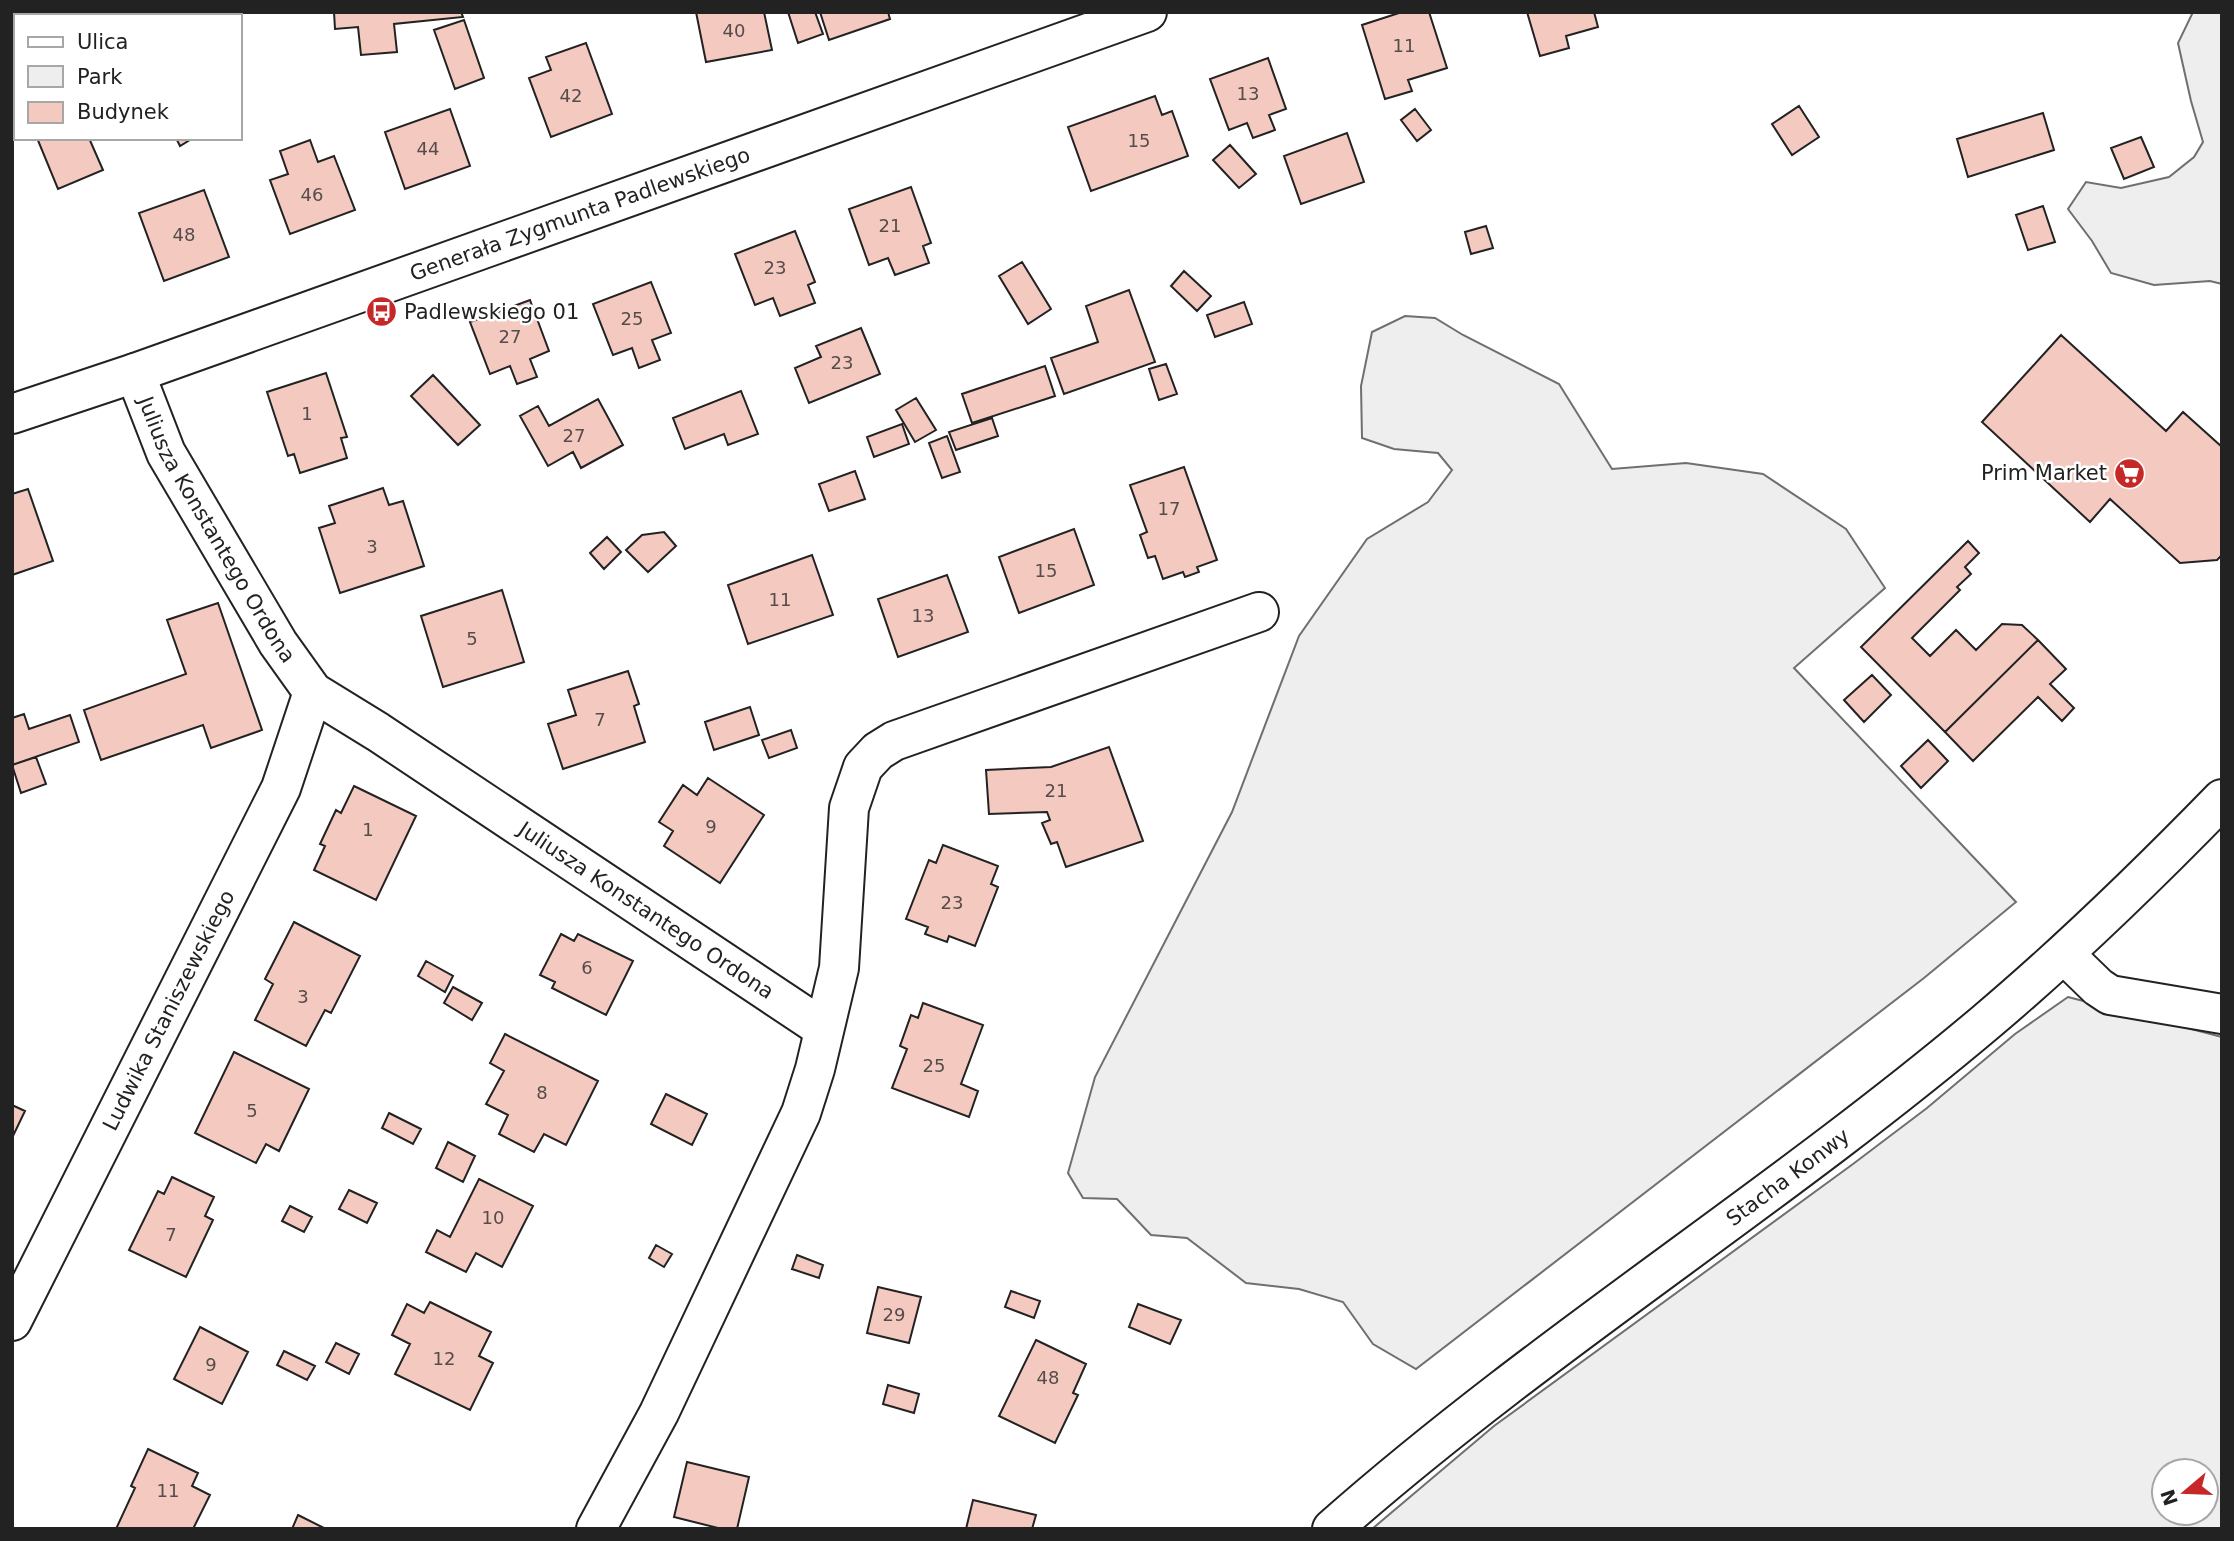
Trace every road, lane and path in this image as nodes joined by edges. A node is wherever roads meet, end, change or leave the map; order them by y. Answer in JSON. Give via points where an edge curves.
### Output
{"nodes":[{"id":1,"x":1147,"y":12,"type":"edge"},
{"id":2,"x":135,"y":373,"type":"junction"},
{"id":3,"x":12,"y":414,"type":"edge"},
{"id":4,"x":1259,"y":612,"type":"dead end"},
{"id":5,"x":313,"y":692,"type":"junction"},
{"id":6,"x":2222,"y":799,"type":"edge"},
{"id":7,"x":2064,"y":954,"type":"junction"},
{"id":8,"x":2222,"y":1014,"type":"edge"},
{"id":9,"x":824,"y":1029,"type":"junction"},
{"id":10,"x":12,"y":1321,"type":"edge"},
{"id":11,"x":596,"y":1529,"type":"edge"},
{"id":12,"x":1332,"y":1529,"type":"edge"}],
"edges":[{"from":1,"to":2,"type":"street","name":"Generała Zygmunta Padlewskiego"},
{"from":2,"to":3,"type":"street","name":"Generała Zygmunta Padlewskiego"},
{"from":2,"to":5,"type":"street","name":"Juliusza Konstantego Ordona","via":[[166,453],[278,643]]},
{"from":4,"to":9,"type":"street","via":[[894,741],[878,751],[863,768],[849,808],[839,968]]},
{"from":5,"to":9,"type":"street","name":"Juliusza Konstantego Ordona"},
{"from":5,"to":10,"type":"street","name":"Ludwika Staniszewskiego","via":[[281,788]]},
{"from":6,"to":7,"type":"street","name":"Stacha Konwy"},
{"from":7,"to":8,"type":"street","via":[[2110,995]]},
{"from":7,"to":12,"type":"street","name":"Stacha Konwy","via":[[1906,1086],[1474,1410]]},
{"from":9,"to":11,"type":"street","via":[[801,1113],[659,1413]]}]}
